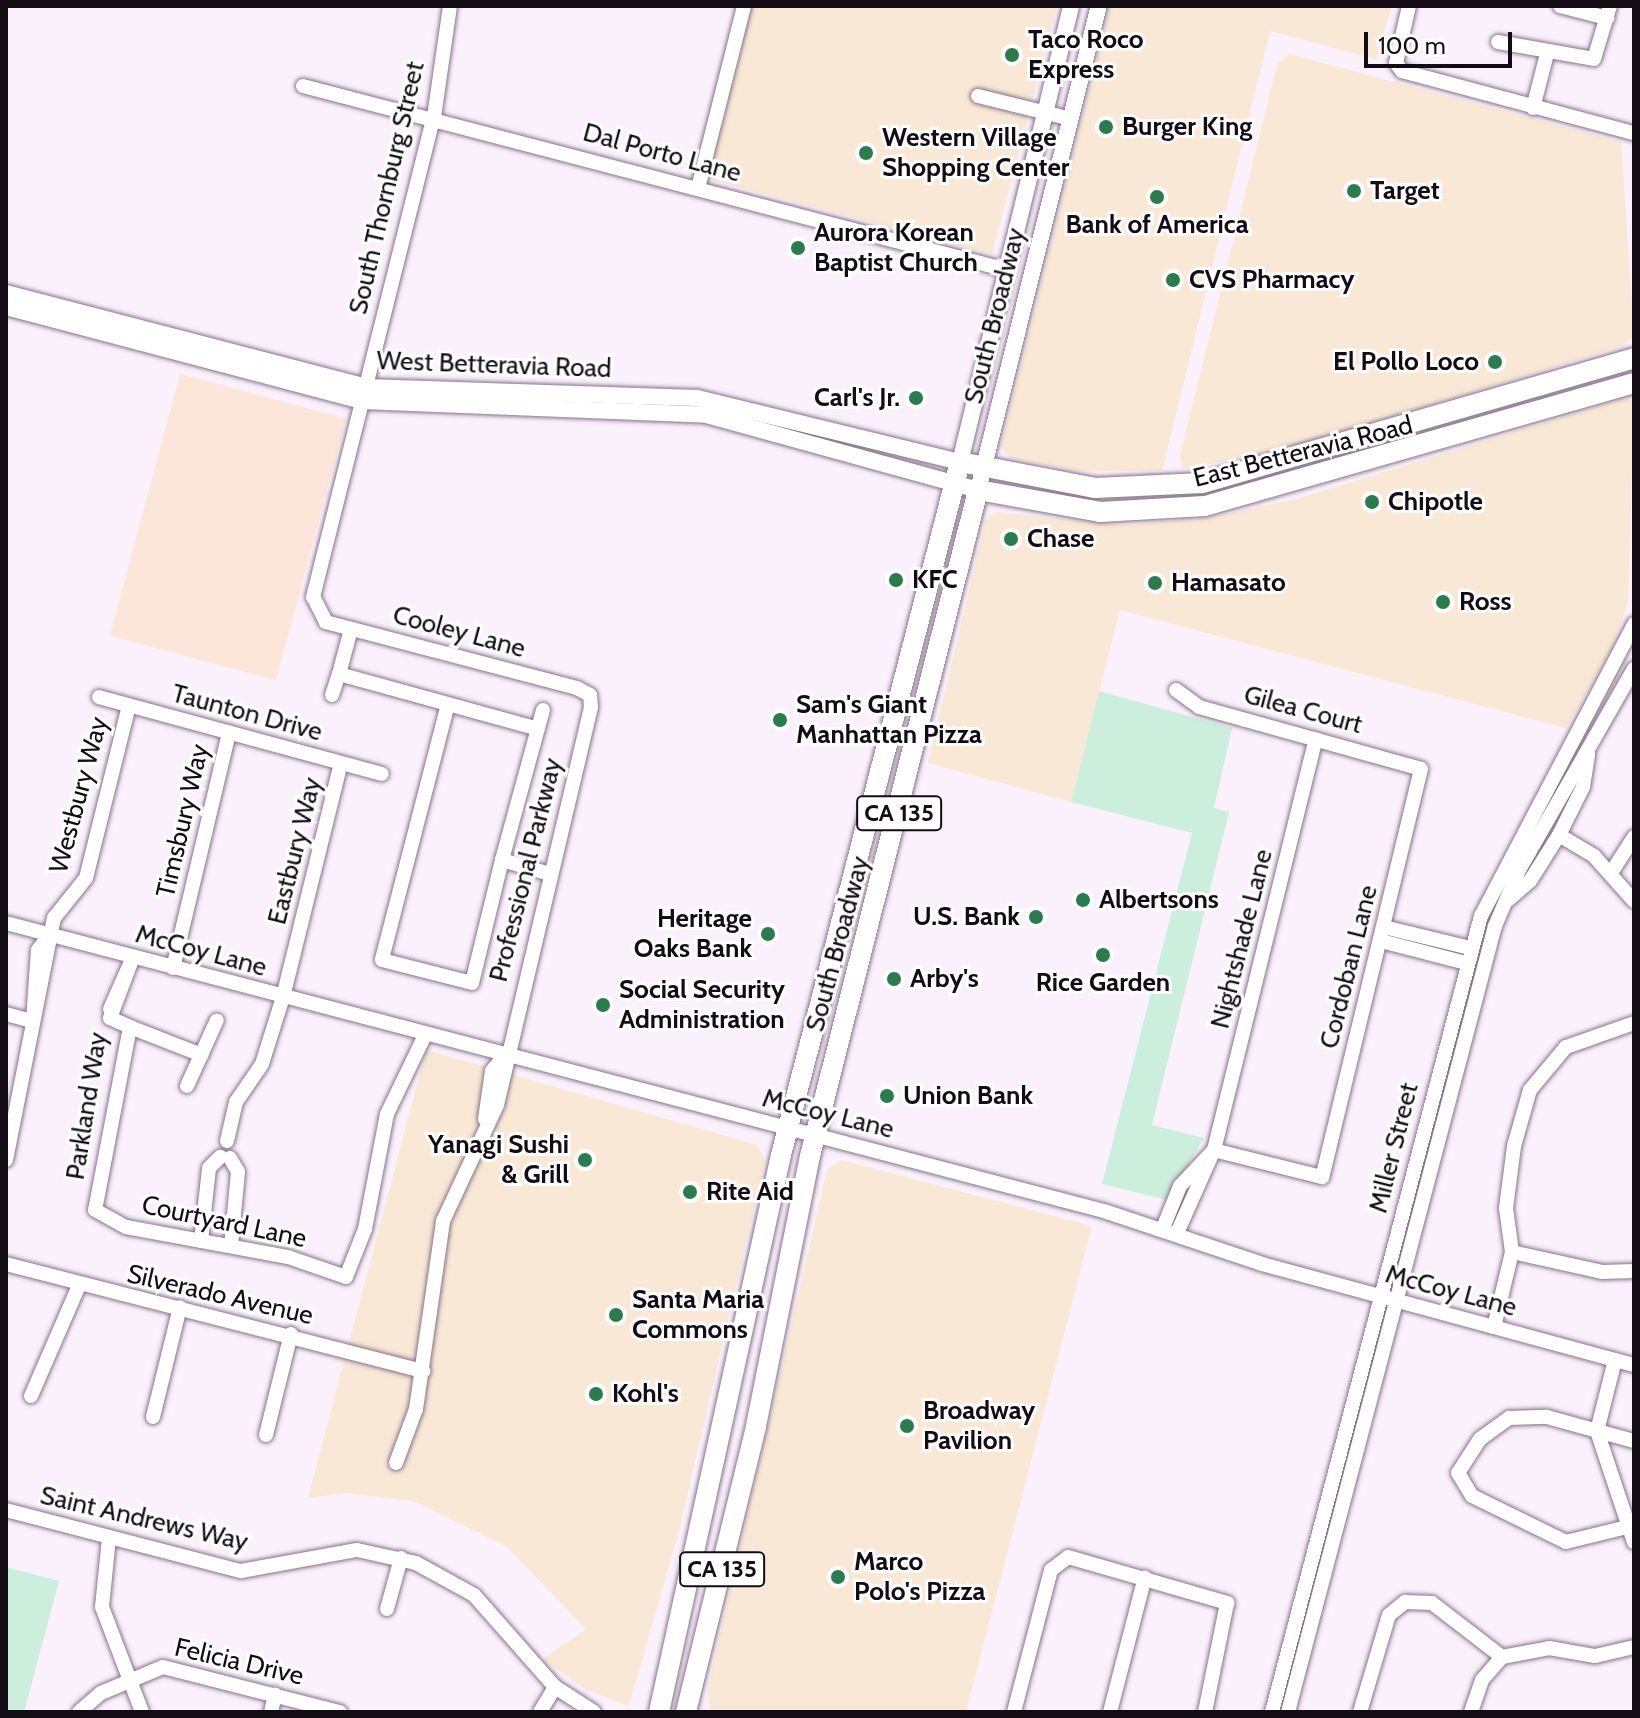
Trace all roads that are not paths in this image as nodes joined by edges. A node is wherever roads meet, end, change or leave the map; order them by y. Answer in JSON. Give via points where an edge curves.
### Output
{"nodes":[{"id":1,"x":450,"y":6,"type":"edge"},
{"id":2,"x":744,"y":6,"type":"edge"},
{"id":3,"x":1071,"y":6,"type":"edge"},
{"id":4,"x":1099,"y":6,"type":"edge"},
{"id":5,"x":1409,"y":6,"type":"edge"},
{"id":6,"x":1560,"y":6,"type":"edge"},
{"id":7,"x":1608,"y":12,"type":"edge"},
{"id":8,"x":1498,"y":42,"type":"dead end"},
{"id":9,"x":1547,"y":54,"type":"junction"},
{"id":10,"x":303,"y":86,"type":"dead end"},
{"id":11,"x":978,"y":96,"type":"dead end"},
{"id":12,"x":1533,"y":108,"type":"junction"},
{"id":13,"x":1045,"y":112,"type":"junction"},
{"id":14,"x":434,"y":117,"type":"junction"},
{"id":15,"x":1071,"y":119,"type":"junction"},
{"id":16,"x":1634,"y":133,"type":"edge"},
{"id":17,"x":1037,"y":145,"type":"junction"},
{"id":18,"x":698,"y":188,"type":"junction"},
{"id":19,"x":1007,"y":270,"type":"junction"},
{"id":20,"x":1032,"y":277,"type":"junction"},
{"id":21,"x":6,"y":293,"type":"edge"},
{"id":22,"x":6,"y":307,"type":"edge"},
{"id":23,"x":1634,"y":358,"type":"edge"},
{"id":24,"x":1634,"y":383,"type":"edge"},
{"id":25,"x":364,"y":394,"type":"junction"},
{"id":26,"x":1408,"y":426,"type":"junction"},
{"id":27,"x":1416,"y":450,"type":"junction"},
{"id":28,"x":960,"y":462,"type":"junction"},
{"id":29,"x":983,"y":468,"type":"junction"},
{"id":30,"x":955,"y":483,"type":"junction"},
{"id":31,"x":978,"y":490,"type":"junction"},
{"id":32,"x":317,"y":613,"type":"joint"},
{"id":33,"x":1634,"y":624,"type":"edge"},
{"id":34,"x":351,"y":629,"type":"junction"},
{"id":35,"x":1634,"y":669,"type":"edge"},
{"id":36,"x":339,"y":674,"type":"junction"},
{"id":37,"x":1176,"y":690,"type":"dead end"},
{"id":38,"x":332,"y":695,"type":"dead end"},
{"id":39,"x":590,"y":695,"type":"joint"},
{"id":40,"x":99,"y":697,"type":"dead end"},
{"id":41,"x":448,"y":704,"type":"junction"},
{"id":42,"x":129,"y":705,"type":"junction"},
{"id":43,"x":543,"y":710,"type":"dead end"},
{"id":44,"x":538,"y":729,"type":"junction"},
{"id":45,"x":229,"y":733,"type":"junction"},
{"id":46,"x":1316,"y":739,"type":"junction"},
{"id":47,"x":1588,"y":747,"type":"junction"},
{"id":48,"x":341,"y":763,"type":"junction"},
{"id":49,"x":1421,"y":769,"type":"joint"},
{"id":50,"x":382,"y":774,"type":"dead end"},
{"id":51,"x":1559,"y":835,"type":"junction"},
{"id":52,"x":1634,"y":837,"type":"edge"},
{"id":53,"x":502,"y":860,"type":"junction"},
{"id":54,"x":1611,"y":873,"type":"junction"},
{"id":55,"x":550,"y":874,"type":"junction"},
{"id":56,"x":850,"y":891,"type":"junction"},
{"id":57,"x":877,"y":899,"type":"junction"},
{"id":58,"x":1634,"y":901,"type":"edge"},
{"id":59,"x":1504,"y":903,"type":"junction"},
{"id":60,"x":6,"y":923,"type":"edge"},
{"id":61,"x":50,"y":934,"type":"junction"},
{"id":62,"x":1382,"y":934,"type":"junction"},
{"id":63,"x":1468,"y":956,"type":"junction"},
{"id":64,"x":133,"y":957,"type":"junction"},
{"id":65,"x":173,"y":968,"type":"junction"},
{"id":66,"x":283,"y":997,"type":"junction"},
{"id":67,"x":6,"y":1014,"type":"edge"},
{"id":68,"x":217,"y":1020,"type":"dead end"},
{"id":69,"x":33,"y":1021,"type":"junction"},
{"id":70,"x":1634,"y":1023,"type":"edge"},
{"id":71,"x":130,"y":1027,"type":"junction"},
{"id":72,"x":425,"y":1035,"type":"junction"},
{"id":73,"x":202,"y":1055,"type":"junction"},
{"id":74,"x":504,"y":1056,"type":"junction"},
{"id":75,"x":187,"y":1086,"type":"dead end"},
{"id":76,"x":787,"y":1128,"type":"junction"},
{"id":77,"x":816,"y":1136,"type":"junction"},
{"id":78,"x":1214,"y":1150,"type":"junction"},
{"id":79,"x":225,"y":1158,"type":"junction"},
{"id":80,"x":6,"y":1160,"type":"edge"},
{"id":81,"x":95,"y":1210,"type":"joint"},
{"id":82,"x":1170,"y":1231,"type":"junction"},
{"id":83,"x":201,"y":1241,"type":"junction"},
{"id":84,"x":231,"y":1246,"type":"junction"},
{"id":85,"x":1512,"y":1252,"type":"junction"},
{"id":86,"x":6,"y":1264,"type":"edge"},
{"id":87,"x":1634,"y":1271,"type":"edge"},
{"id":88,"x":78,"y":1288,"type":"junction"},
{"id":89,"x":1380,"y":1297,"type":"junction"},
{"id":90,"x":1398,"y":1302,"type":"junction"},
{"id":91,"x":180,"y":1307,"type":"junction"},
{"id":92,"x":1494,"y":1327,"type":"junction"},
{"id":93,"x":291,"y":1334,"type":"junction"},
{"id":94,"x":1615,"y":1360,"type":"junction"},
{"id":95,"x":1634,"y":1365,"type":"edge"},
{"id":96,"x":423,"y":1371,"type":"junction"},
{"id":97,"x":31,"y":1396,"type":"dead end"},
{"id":98,"x":153,"y":1417,"type":"dead end"},
{"id":99,"x":1597,"y":1431,"type":"junction"},
{"id":100,"x":266,"y":1435,"type":"dead end"},
{"id":101,"x":1634,"y":1441,"type":"edge"},
{"id":102,"x":396,"y":1463,"type":"dead end"},
{"id":103,"x":6,"y":1510,"type":"edge"},
{"id":104,"x":1627,"y":1527,"type":"junction"},
{"id":105,"x":109,"y":1538,"type":"junction"},
{"id":106,"x":1634,"y":1542,"type":"edge"},
{"id":107,"x":401,"y":1558,"type":"junction"},
{"id":108,"x":1145,"y":1577,"type":"junction"},
{"id":109,"x":387,"y":1609,"type":"dead end"},
{"id":110,"x":1634,"y":1647,"type":"edge"},
{"id":111,"x":1502,"y":1657,"type":"junction"},
{"id":112,"x":128,"y":1678,"type":"junction"},
{"id":113,"x":555,"y":1687,"type":"junction"},
{"id":114,"x":275,"y":1694,"type":"junction"},
{"id":115,"x":79,"y":1712,"type":"edge"},
{"id":116,"x":142,"y":1712,"type":"edge"},
{"id":117,"x":271,"y":1712,"type":"edge"},
{"id":118,"x":340,"y":1712,"type":"edge"},
{"id":119,"x":540,"y":1712,"type":"edge"},
{"id":120,"x":594,"y":1712,"type":"edge"},
{"id":121,"x":659,"y":1712,"type":"edge"},
{"id":122,"x":686,"y":1712,"type":"edge"},
{"id":123,"x":1014,"y":1712,"type":"edge"},
{"id":124,"x":1110,"y":1712,"type":"edge"},
{"id":125,"x":1205,"y":1712,"type":"edge"},
{"id":126,"x":1272,"y":1712,"type":"edge"},
{"id":127,"x":1288,"y":1712,"type":"edge"},
{"id":128,"x":1360,"y":1712,"type":"edge"},
{"id":129,"x":1471,"y":1712,"type":"edge"}],
"edges":[{"from":1,"to":14,"type":"street","name":"South Thornburg Street"},
{"from":2,"to":18,"type":"street"},
{"from":3,"to":13,"type":"main road","name":"South Broadway","number":"CA 135"},
{"from":4,"to":15,"type":"main road","name":"South Broadway","number":"CA 135"},
{"from":5,"to":12,"type":"street","via":[[1396,63],[1414,77]]},
{"from":6,"to":7,"type":"street"},
{"from":7,"to":9,"type":"street","via":[[1594,59]]},
{"from":8,"to":9,"type":"street"},
{"from":9,"to":12,"type":"street"},
{"from":10,"to":14,"type":"street","name":"Dal Porto Lane"},
{"from":11,"to":13,"type":"street"},
{"from":12,"to":16,"type":"street"},
{"from":13,"to":15,"type":"street"},
{"from":13,"to":17,"type":"main road","name":"South Broadway","number":"CA 135"},
{"from":14,"to":18,"type":"street","name":"Dal Porto Lane"},
{"from":14,"to":25,"type":"street","name":"South Thornburg Street"},
{"from":15,"to":20,"type":"main road","name":"South Broadway","number":"CA 135"},
{"from":17,"to":19,"type":"main road","name":"South Broadway","number":"CA 135"},
{"from":17,"to":20,"type":"main road","via":[[1041,160],[1020,263]]},
{"from":18,"to":19,"type":"street","name":"Dal Porto Lane"},
{"from":19,"to":28,"type":"main road","name":"South Broadway","number":"CA 135"},
{"from":20,"to":29,"type":"main road","name":"South Broadway","number":"CA 135"},
{"from":21,"to":25,"type":"main road","name":"West Betteravia Road"},
{"from":22,"to":25,"type":"main road","name":"West Betteravia Road"},
{"from":23,"to":26,"type":"highway","name":"East Betteravia Road"},
{"from":24,"to":27,"type":"highway","name":"East Betteravia Road"},
{"from":25,"to":28,"type":"main road","name":"West Betteravia Road","via":[[697,398]]},
{"from":25,"to":30,"type":"main road","name":"West Betteravia Road","via":[[694,413]]},
{"from":25,"to":32,"type":"street","name":"South Thornburg Street","via":[[313,597]]},
{"from":26,"to":27,"type":"highway"},
{"from":26,"to":29,"type":"highway","name":"East Betteravia Road","via":[[1169,487],[1095,488]]},
{"from":27,"to":31,"type":"highway","name":"East Betteravia Road","via":[[1275,491],[1169,511],[1093,512]]},
{"from":28,"to":29,"type":"highway","name":"West Betteravia Road"},
{"from":28,"to":30,"type":"highway","name":"South Broadway","number":"CA 135"},
{"from":29,"to":31,"type":"main road","name":"South Broadway","number":"CA 135"},
{"from":30,"to":31,"type":"main road","name":"West Betteravia Road"},
{"from":30,"to":56,"type":"highway","name":"South Broadway","number":"CA 135"},
{"from":31,"to":57,"type":"highway","name":"South Broadway","number":"CA 135"},
{"from":32,"to":34,"type":"street","name":"Cooley Lane"},
{"from":33,"to":63,"type":"street","name":"Miller Street","via":[[1501,869]]},
{"from":34,"to":36,"type":"street"},
{"from":34,"to":39,"type":"street","name":"Cooley Lane"},
{"from":35,"to":47,"type":"street","name":"Miller Street"},
{"from":36,"to":38,"type":"street"},
{"from":36,"to":41,"type":"street"},
{"from":37,"to":46,"type":"street","name":"Gilea Court","via":[[1199,707]]},
{"from":39,"to":55,"type":"street","name":"Professional Parkway"},
{"from":40,"to":42,"type":"street","name":"Taunton Drive"},
{"from":41,"to":44,"type":"street"},
{"from":41,"to":53,"type":"street","via":[[382,960],[472,983]]},
{"from":42,"to":45,"type":"street","name":"Taunton Drive"},
{"from":42,"to":61,"type":"street","name":"Westbury Way","via":[[86,878],[59,908]]},
{"from":43,"to":44,"type":"street"},
{"from":44,"to":53,"type":"street"},
{"from":45,"to":48,"type":"street","name":"Taunton Drive"},
{"from":45,"to":65,"type":"street","name":"Timsbury Way"},
{"from":46,"to":49,"type":"street","name":"Gilea Court"},
{"from":46,"to":78,"type":"street","name":"Nightshade Lane"},
{"from":47,"to":51,"type":"street","name":"Miller Street","via":[[1583,787]]},
{"from":47,"to":59,"type":"street","name":"Miller Street"},
{"from":48,"to":50,"type":"street","name":"Taunton Drive"},
{"from":48,"to":66,"type":"street","name":"Eastbury Way"},
{"from":49,"to":62,"type":"street","name":"Cordoban Lane"},
{"from":51,"to":54,"type":"street"},
{"from":51,"to":59,"type":"street","name":"Miller Street","via":[[1530,881]]},
{"from":52,"to":54,"type":"street"},
{"from":53,"to":55,"type":"street"},
{"from":54,"to":58,"type":"street"},
{"from":55,"to":74,"type":"street","name":"Professional Parkway"},
{"from":56,"to":57,"type":"highway"},
{"from":56,"to":76,"type":"highway","name":"South Broadway","number":"CA 135"},
{"from":57,"to":77,"type":"highway","name":"South Broadway","number":"CA 135"},
{"from":59,"to":90,"type":"street","name":"Miller Street"},
{"from":60,"to":61,"type":"street","name":"McCoy Lane"},
{"from":61,"to":64,"type":"street","name":"McCoy Lane"},
{"from":61,"to":69,"type":"street","name":"Westbury Way"},
{"from":62,"to":63,"type":"street"},
{"from":62,"to":78,"type":"street","name":"Cordoban Lane","via":[[1322,1177]]},
{"from":63,"to":89,"type":"street","name":"Miller Street"},
{"from":64,"to":65,"type":"street","name":"McCoy Lane"},
{"from":64,"to":71,"type":"street","name":"Parkland Way","via":[[110,1018]]},
{"from":65,"to":66,"type":"street","name":"McCoy Lane"},
{"from":66,"to":72,"type":"street","name":"McCoy Lane"},
{"from":66,"to":79,"type":"street","name":"Eastbury Way","via":[[262,1064],[236,1102],[227,1141],[235,1147]]},
{"from":67,"to":69,"type":"street"},
{"from":68,"to":73,"type":"street"},
{"from":69,"to":80,"type":"street","name":"Westbury Way"},
{"from":70,"to":85,"type":"street","via":[[1566,1047],[1530,1090],[1506,1194]]},
{"from":71,"to":73,"type":"street"},
{"from":71,"to":81,"type":"street","name":"Parkland Way"},
{"from":72,"to":74,"type":"street","name":"McCoy Lane"},
{"from":72,"to":84,"type":"street","name":"Courtyard Lane","via":[[387,1114],[365,1229],[346,1277]]},
{"from":73,"to":75,"type":"street"},
{"from":74,"to":76,"type":"street","name":"McCoy Lane"},
{"from":74,"to":96,"type":"street","name":"Professional Parkway","via":[[492,1071],[485,1119],[443,1221]]},
{"from":76,"to":77,"type":"street","name":"McCoy Lane"},
{"from":76,"to":121,"type":"highway","name":"South Broadway","number":"CA 135"},
{"from":77,"to":82,"type":"street","name":"McCoy Lane"},
{"from":77,"to":122,"type":"highway","name":"South Broadway","number":"CA 135","via":[[756,1426]]},
{"from":78,"to":82,"type":"street","name":"Nightshade Lane","via":[[1180,1186]]},
{"from":79,"to":83,"type":"street","via":[[209,1168]]},
{"from":79,"to":84,"type":"street","via":[[238,1172]]},
{"from":81,"to":83,"type":"street","name":"Courtyard Lane","via":[[126,1227]]},
{"from":82,"to":89,"type":"street","name":"McCoy Lane"},
{"from":83,"to":84,"type":"street","name":"Courtyard Lane"},
{"from":85,"to":87,"type":"street","via":[[1602,1272]]},
{"from":85,"to":92,"type":"street"},
{"from":86,"to":88,"type":"street","name":"Silverado Avenue"},
{"from":88,"to":91,"type":"street","name":"Silverado Avenue"},
{"from":88,"to":97,"type":"street"},
{"from":89,"to":90,"type":"street","name":"McCoy Lane"},
{"from":89,"to":126,"type":"street","name":"Miller Street"},
{"from":90,"to":92,"type":"street","name":"McCoy Lane"},
{"from":90,"to":127,"type":"street","name":"Miller Street"},
{"from":91,"to":93,"type":"street","name":"Silverado Avenue"},
{"from":91,"to":98,"type":"street"},
{"from":92,"to":94,"type":"street","name":"McCoy Lane"},
{"from":93,"to":96,"type":"street","name":"Silverado Avenue"},
{"from":93,"to":100,"type":"street"},
{"from":94,"to":95,"type":"street","name":"McCoy Lane"},
{"from":94,"to":99,"type":"street"},
{"from":96,"to":102,"type":"street","name":"Professional Parkway"},
{"from":99,"to":101,"type":"street"},
{"from":99,"to":104,"type":"street"},
{"from":99,"to":104,"type":"street","via":[[1547,1417],[1509,1418],[1480,1439],[1459,1482],[1472,1496],[1566,1542]]},
{"from":103,"to":105,"type":"street","name":"Saint Andrews Way"},
{"from":104,"to":106,"type":"street"},
{"from":105,"to":107,"type":"street","name":"Saint Andrews Way","via":[[241,1571],[357,1550]]},
{"from":105,"to":112,"type":"street","via":[[102,1607]]},
{"from":107,"to":109,"type":"street"},
{"from":107,"to":113,"type":"street","name":"Saint Andrews Way","via":[[474,1595]]},
{"from":108,"to":123,"type":"street","via":[[1061,1557],[1051,1570]]},
{"from":108,"to":124,"type":"street"},
{"from":108,"to":125,"type":"street","via":[[1227,1603]]},
{"from":110,"to":111,"type":"street","via":[[1595,1656],[1549,1648]]},
{"from":111,"to":128,"type":"street","via":[[1432,1603],[1405,1602],[1389,1615]]},
{"from":111,"to":129,"type":"street","via":[[1482,1680]]},
{"from":112,"to":114,"type":"street","name":"Felicia Drive","via":[[163,1667]]},
{"from":112,"to":115,"type":"street","name":"Felicia Drive"},
{"from":112,"to":116,"type":"street"},
{"from":113,"to":119,"type":"street"},
{"from":113,"to":120,"type":"street","name":"Saint Andrews Way"},
{"from":114,"to":117,"type":"street"},
{"from":114,"to":118,"type":"street","name":"Felicia Drive"}]}
